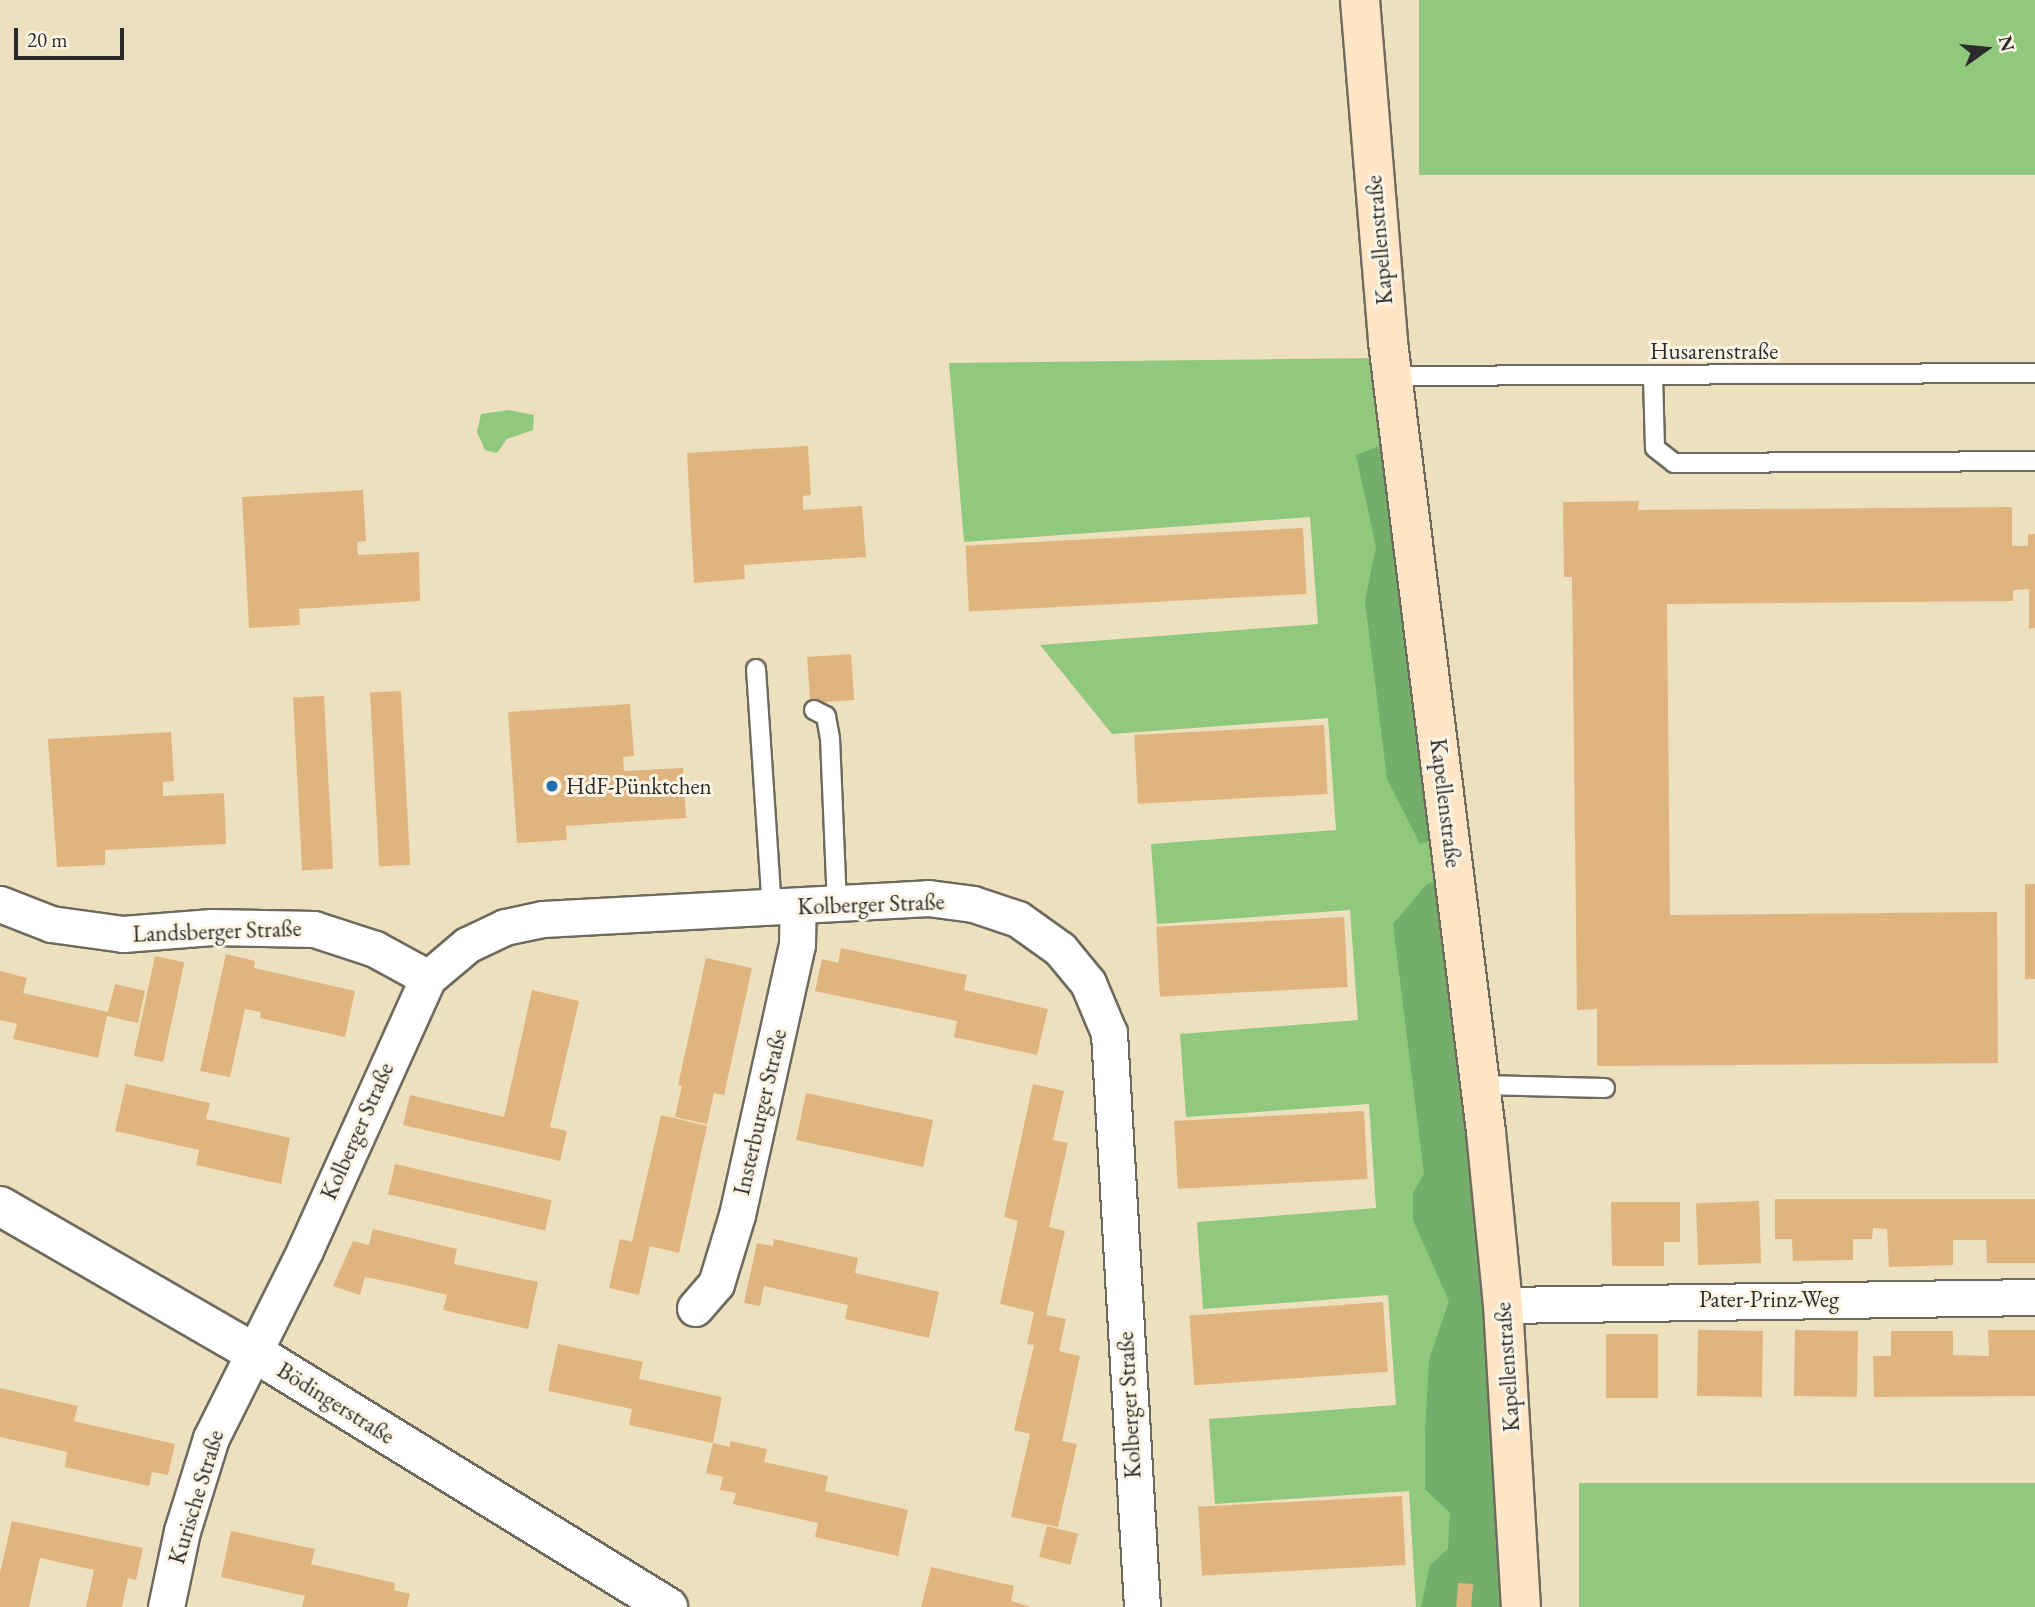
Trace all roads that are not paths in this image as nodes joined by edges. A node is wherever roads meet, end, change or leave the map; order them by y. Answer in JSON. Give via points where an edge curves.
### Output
{"nodes":[{"id":1,"x":1360,"y":0,"type":"edge"},
{"id":2,"x":2035,"y":373,"type":"edge"},
{"id":3,"x":1394,"y":376,"type":"junction"},
{"id":4,"x":1653,"y":376,"type":"junction"},
{"id":5,"x":2035,"y":461,"type":"edge"},
{"id":6,"x":756,"y":668,"type":"dead end"},
{"id":7,"x":814,"y":710,"type":"dead end"},
{"id":8,"x":0,"y":904,"type":"edge"},
{"id":9,"x":837,"y":904,"type":"junction"},
{"id":10,"x":785,"y":907,"type":"junction"},
{"id":11,"x":428,"y":978,"type":"junction"},
{"id":12,"x":1481,"y":1085,"type":"junction"},
{"id":13,"x":1605,"y":1088,"type":"dead end"},
{"id":14,"x":0,"y":1206,"type":"edge"},
{"id":15,"x":2035,"y":1297,"type":"edge"},
{"id":16,"x":1503,"y":1305,"type":"junction"},
{"id":17,"x":695,"y":1308,"type":"dead end"},
{"id":18,"x":255,"y":1353,"type":"junction"},
{"id":19,"x":166,"y":1607,"type":"edge"},
{"id":20,"x":668,"y":1607,"type":"edge"},
{"id":21,"x":1142,"y":1607,"type":"edge"},
{"id":22,"x":1521,"y":1607,"type":"edge"}],
"edges":[{"from":1,"to":3,"type":"main road","name":"Kapellenstraße"},
{"from":2,"to":4,"type":"lane","name":"Husarenstraße"},
{"from":3,"to":4,"type":"lane","name":"Husarenstraße"},
{"from":3,"to":12,"type":"main road","name":"Kapellenstraße"},
{"from":4,"to":5,"type":"lane","via":[[1655,448],[1674,463]]},
{"from":6,"to":10,"type":"lane"},
{"from":7,"to":9,"type":"lane","via":[[826,716],[830,738]]},
{"from":8,"to":11,"type":"street","name":"Landsberger Straße","via":[[51,924],[123,934],[212,927],[314,929],[375,949]]},
{"from":9,"to":10,"type":"street","name":"Kolberger Straße"},
{"from":9,"to":21,"type":"street","name":"Kolberger Straße","via":[[928,898],[973,904],[1018,919],[1060,949],[1088,984],[1109,1033]]},
{"from":10,"to":11,"type":"street","name":"Kolberger Straße","via":[[543,919],[505,926],[467,945]]},
{"from":10,"to":17,"type":"street","name":"Insterburger Straße","via":[[797,945],[737,1214],[716,1284]]},
{"from":11,"to":18,"type":"street","name":"Kolberger Straße"},
{"from":12,"to":13,"type":"lane"},
{"from":12,"to":16,"type":"main road","name":"Kapellenstraße"},
{"from":14,"to":18,"type":"street","name":"Bödingerstraße"},
{"from":15,"to":16,"type":"street","name":"Pater-Prinz-Weg"},
{"from":16,"to":22,"type":"main road","name":"Kapellenstraße"},
{"from":18,"to":19,"type":"street","name":"Kurische Straße","via":[[211,1437],[182,1531]]},
{"from":18,"to":20,"type":"street","name":"Bödingerstraße"}]}
